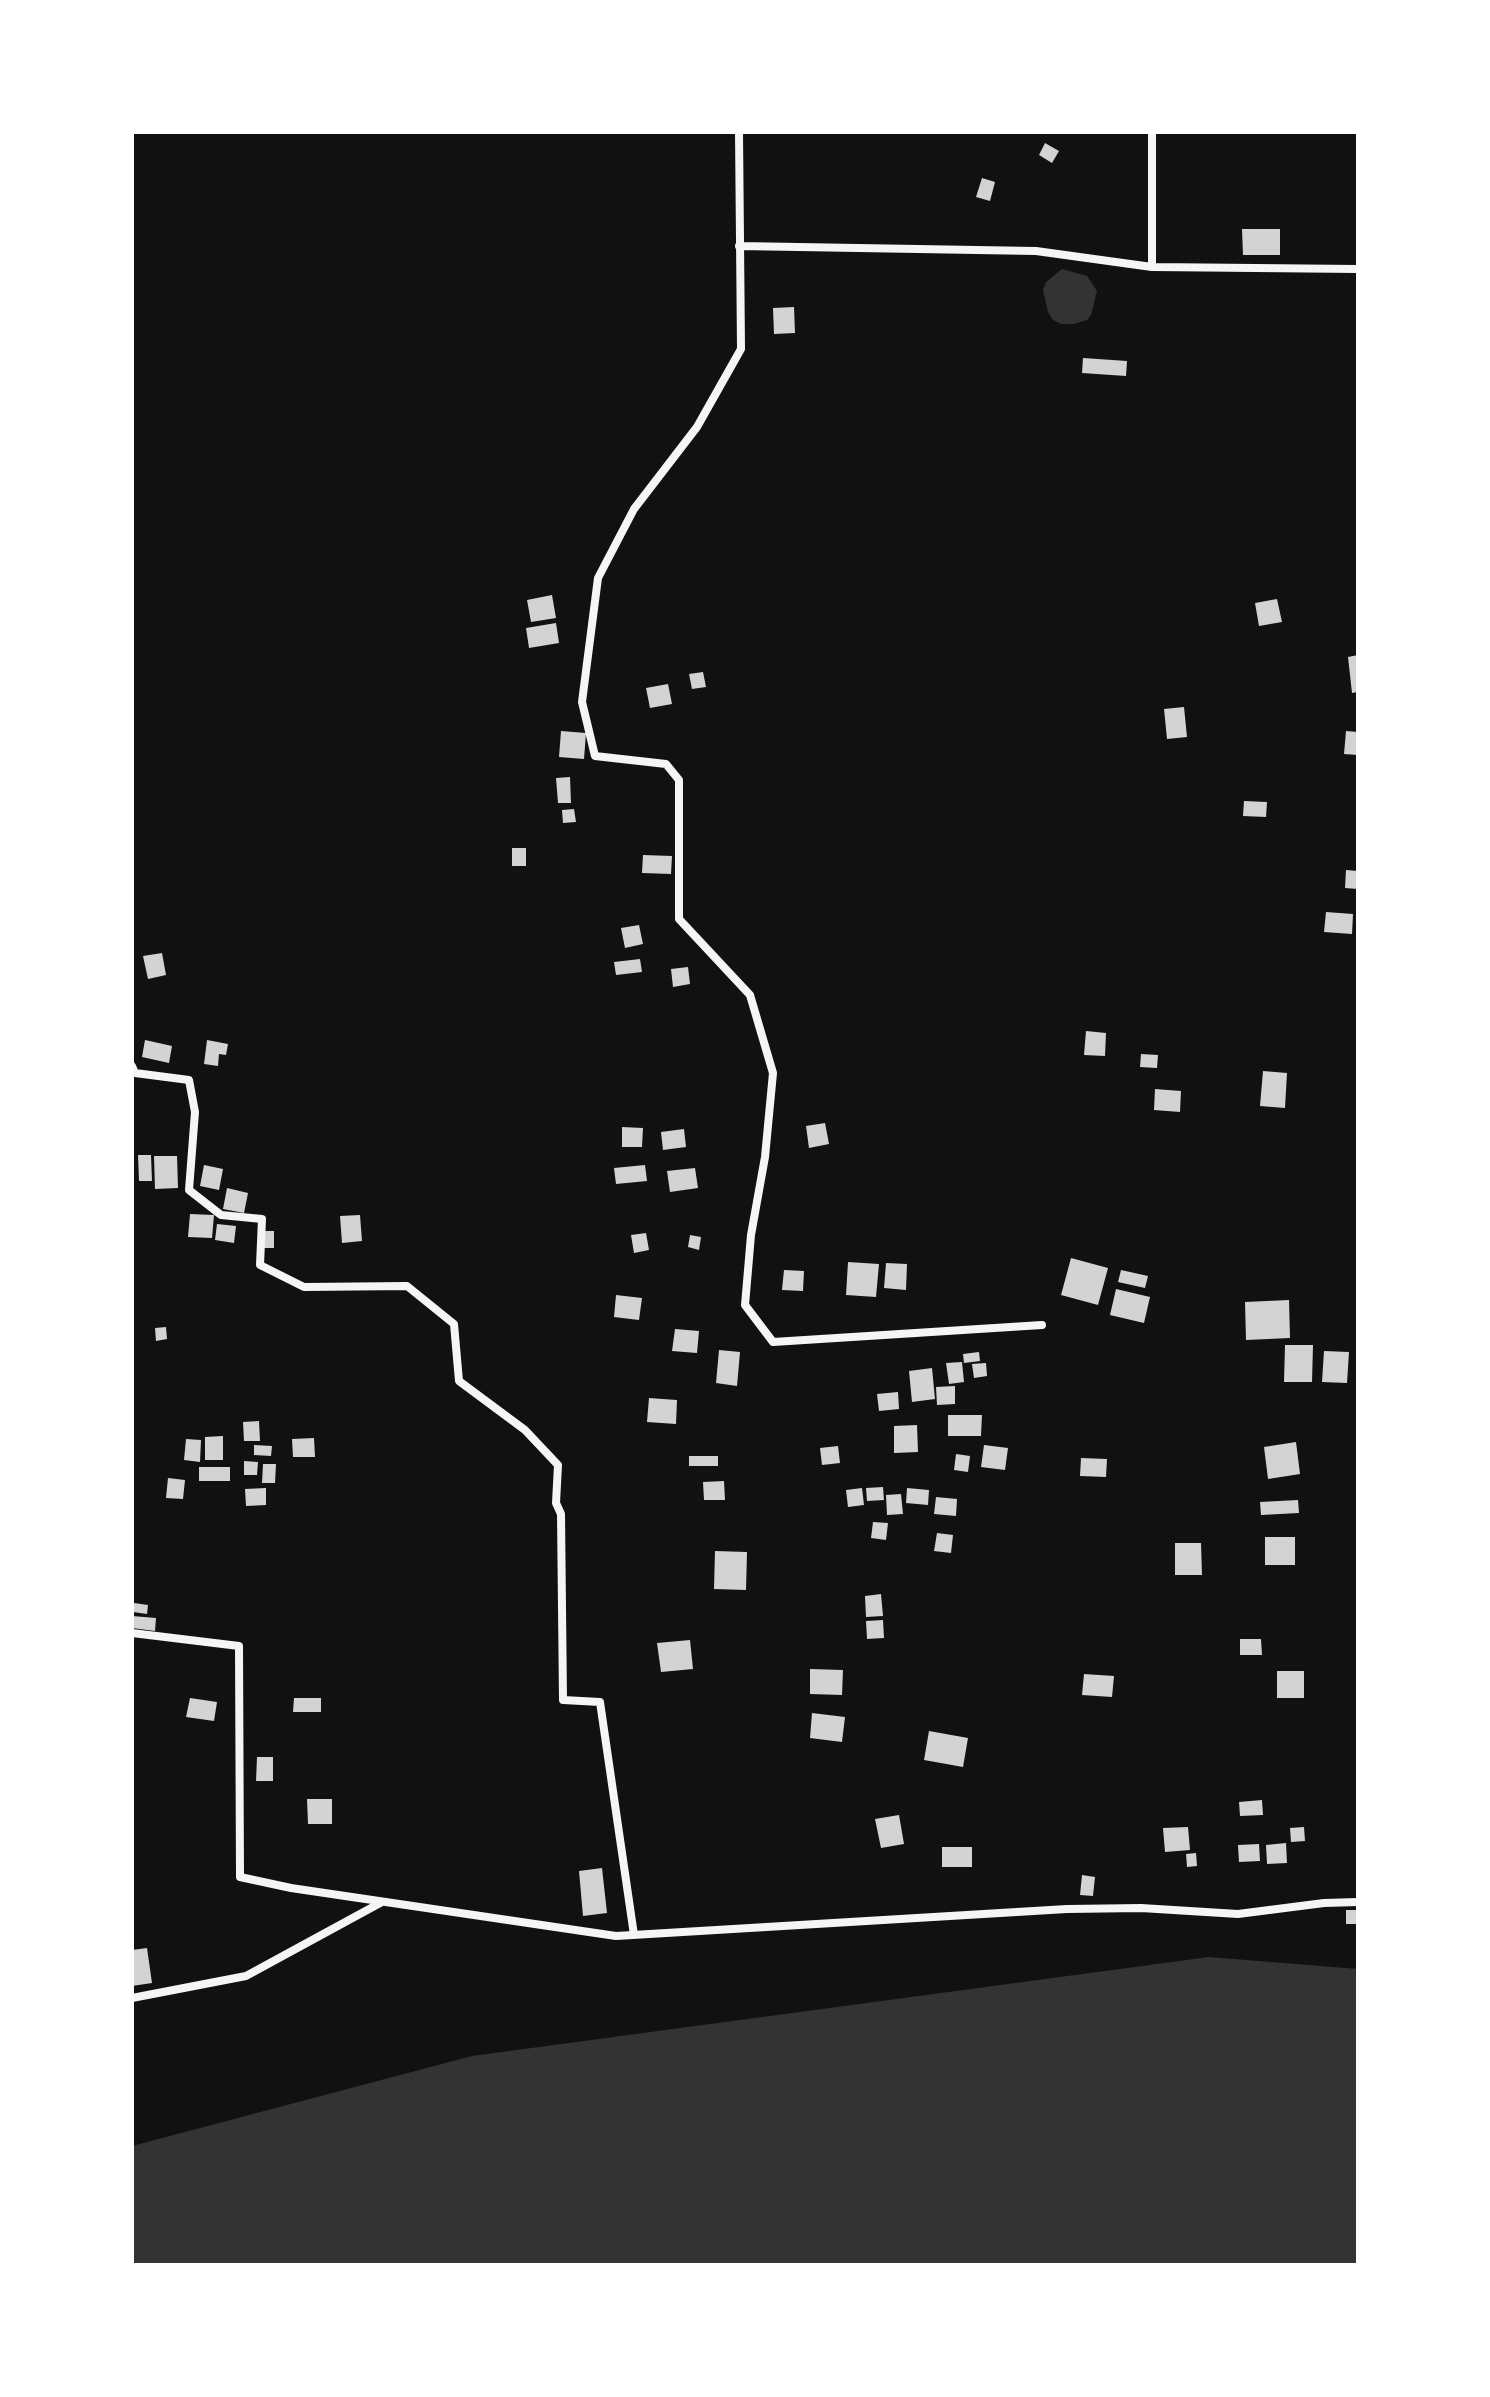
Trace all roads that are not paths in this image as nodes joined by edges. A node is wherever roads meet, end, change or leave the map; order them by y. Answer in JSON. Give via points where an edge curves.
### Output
{"nodes":[{"id":1,"x":739,"y":132,"type":"edge"},
{"id":2,"x":1152,"y":132,"type":"edge"},
{"id":3,"x":739,"y":246,"type":"junction"},
{"id":4,"x":1152,"y":267,"type":"junction"},
{"id":5,"x":1358,"y":269,"type":"edge"},
{"id":6,"x":132,"y":1066,"type":"edge"},
{"id":7,"x":1042,"y":1325,"type":"dead end"},
{"id":8,"x":132,"y":1633,"type":"edge"},
{"id":9,"x":384,"y":1902,"type":"junction"},
{"id":10,"x":1358,"y":1902,"type":"edge"},
{"id":11,"x":634,"y":1935,"type":"junction"},
{"id":12,"x":132,"y":1998,"type":"edge"}],
"edges":[{"from":1,"to":3,"type":"street"},
{"from":2,"to":4,"type":"street"},
{"from":3,"to":4,"type":"street","via":[[1036,251]]},
{"from":3,"to":7,"type":"street","via":[[741,349],[697,427],[634,509],[598,578],[582,702],[595,756],[666,764],[679,780],[679,919],[750,995],[773,1073],[745,1305],[773,1342]]},
{"from":4,"to":5,"type":"street"},
{"from":6,"to":11,"type":"street","via":[[135,1073],[189,1080],[195,1112],[189,1190],[221,1215],[262,1219],[260,1265],[304,1287],[407,1286],[454,1324],[459,1381],[525,1430],[558,1465],[563,1700],[600,1702]]},
{"from":8,"to":9,"type":"street","via":[[239,1646],[240,1877]]},
{"from":9,"to":11,"type":"street"},
{"from":9,"to":12,"type":"street","via":[[246,1976]]},
{"from":10,"to":11,"type":"street","via":[[1238,1914],[1067,1909]]}]}
